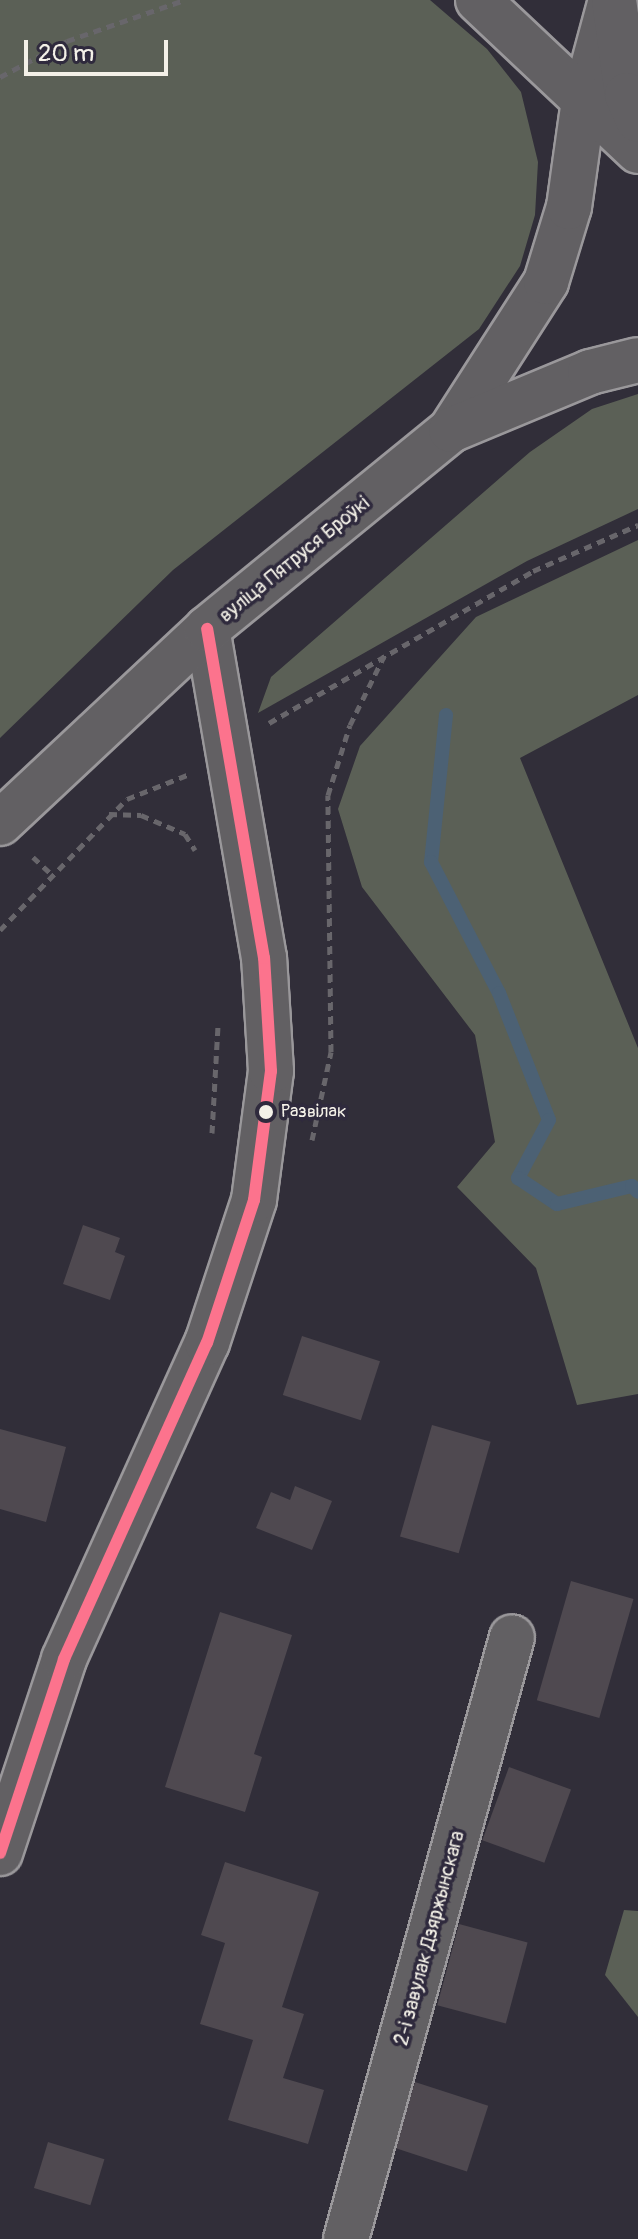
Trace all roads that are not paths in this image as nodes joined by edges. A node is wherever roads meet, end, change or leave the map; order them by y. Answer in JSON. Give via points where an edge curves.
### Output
{"nodes":[{"id":1,"x":478,"y":0,"type":"edge"},
{"id":2,"x":612,"y":0,"type":"edge"},
{"id":3,"x":584,"y":100,"type":"junction"},
{"id":4,"x":638,"y":120,"type":"edge"},
{"id":5,"x":638,"y":151,"type":"edge"},
{"id":6,"x":638,"y":360,"type":"edge"},
{"id":7,"x":451,"y":430,"type":"junction"},
{"id":8,"x":207,"y":629,"type":"junction"},
{"id":9,"x":0,"y":823,"type":"edge"},
{"id":10,"x":512,"y":1637,"type":"dead end"},
{"id":11,"x":0,"y":1853,"type":"edge"},
{"id":12,"x":346,"y":2239,"type":"edge"}],
"edges":[{"from":1,"to":3,"type":"street"},
{"from":2,"to":3,"type":"street","name":"вуліца Пятруся Броўкі"},
{"from":2,"to":4,"type":"street","via":[[627,95]]},
{"from":3,"to":5,"type":"street"},
{"from":3,"to":7,"type":"street","name":"вуліца Пятруся Броўкі","via":[[569,207],[546,282]]},
{"from":6,"to":7,"type":"street","name":"вуліца Пятруся Броўкі","via":[[590,372]]},
{"from":7,"to":8,"type":"street","name":"вуліца Пятруся Броўкі"},
{"from":8,"to":9,"type":"street","name":"вуліца Пятруся Броўкі"},
{"from":8,"to":11,"type":"street","via":[[264,958],[271,1071],[254,1200],[207,1343],[64,1659]]},
{"from":10,"to":12,"type":"street","name":"2-і завулак Дзяржынскага"}]}
